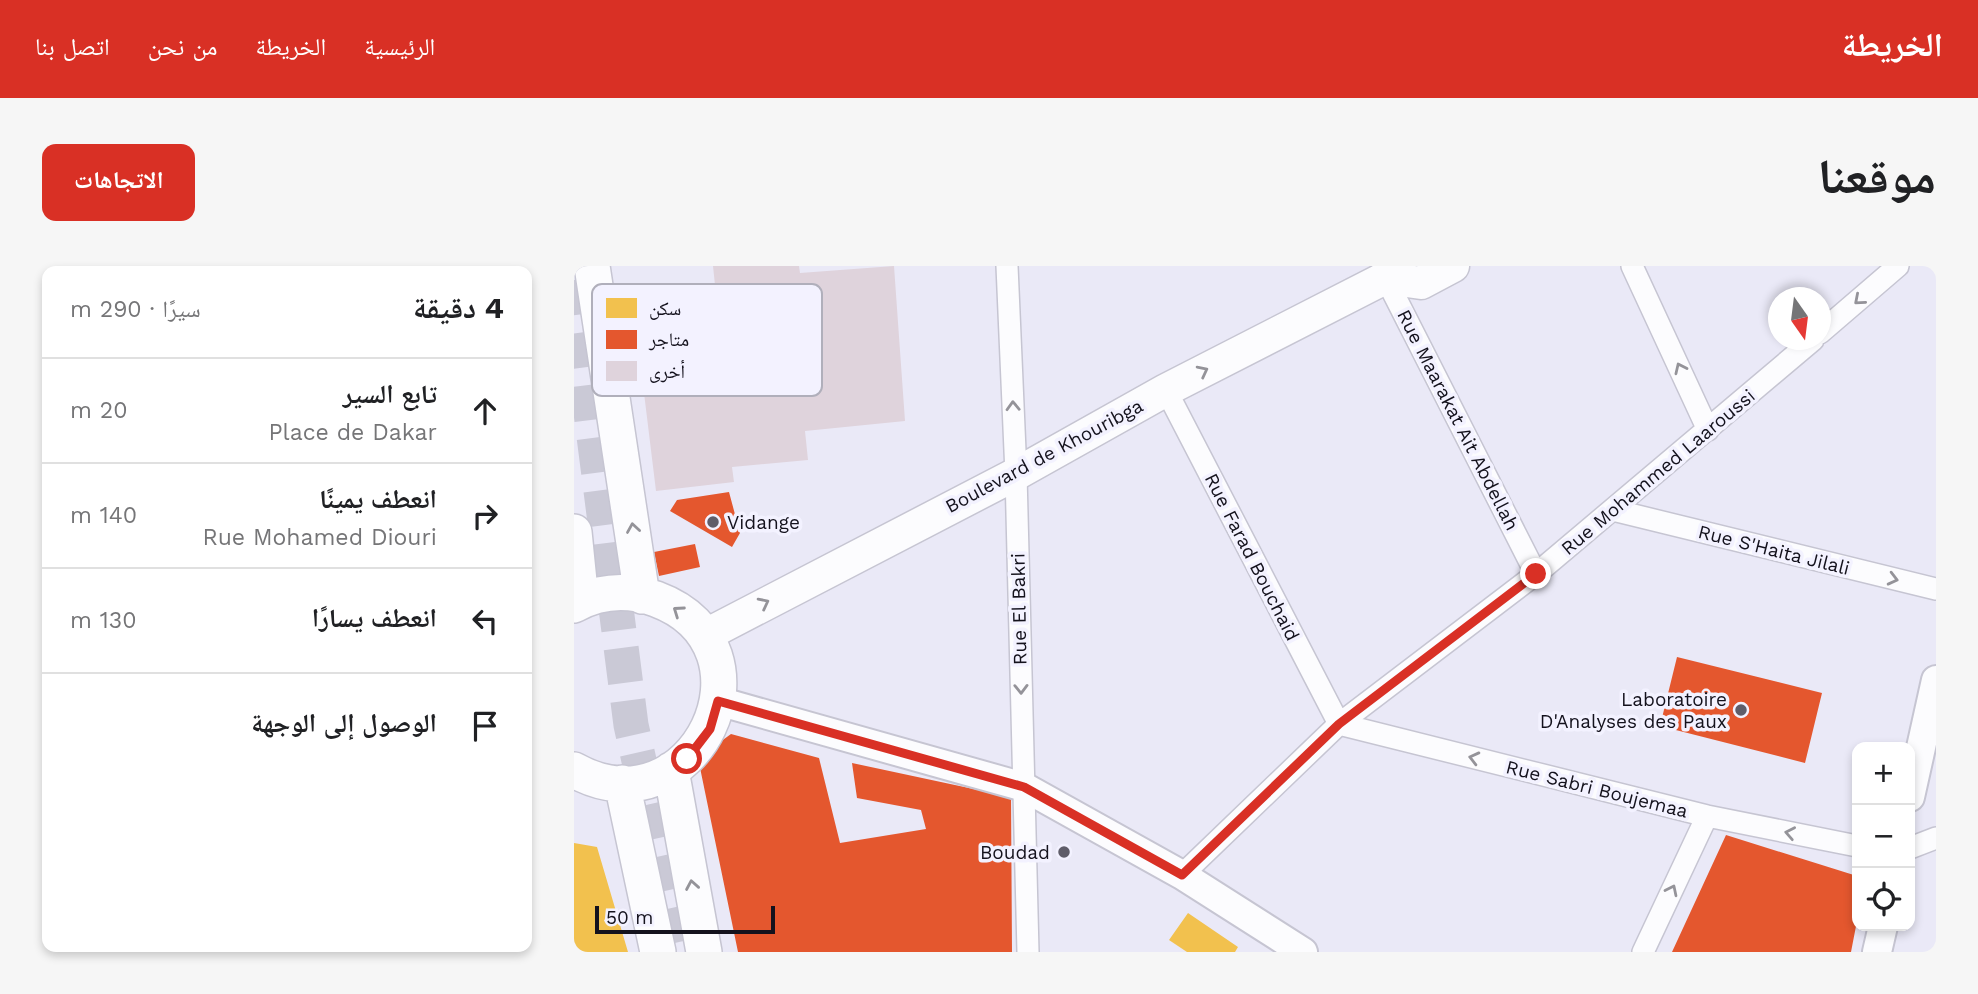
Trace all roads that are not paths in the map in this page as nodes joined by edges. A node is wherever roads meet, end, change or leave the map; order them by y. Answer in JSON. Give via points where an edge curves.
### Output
{"nodes":[{"id":1,"x":592,"y":266,"type":"edge"},
{"id":2,"x":1007,"y":266,"type":"edge"},
{"id":3,"x":1453,"y":266,"type":"edge"},
{"id":4,"x":1632,"y":266,"type":"edge"},
{"id":5,"x":1898,"y":266,"type":"edge"},
{"id":6,"x":1384,"y":270,"type":"edge"},
{"id":7,"x":595,"y":284,"type":"edge"},
{"id":8,"x":1831,"y":324,"type":"edge"},
{"id":9,"x":1801,"y":350,"type":"edge"},
{"id":10,"x":1166,"y":390,"type":"junction"},
{"id":11,"x":612,"y":396,"type":"edge"},
{"id":12,"x":1708,"y":430,"type":"junction"},
{"id":13,"x":1016,"y":474,"type":"junction"},
{"id":14,"x":1613,"y":510,"type":"junction"},
{"id":15,"x":574,"y":532,"type":"edge"},
{"id":16,"x":1536,"y":574,"type":"junction"},
{"id":17,"x":1936,"y":589,"type":"edge"},
{"id":18,"x":642,"y":596,"type":"junction"},
{"id":19,"x":578,"y":603,"type":"edge"},
{"id":20,"x":704,"y":636,"type":"junction"},
{"id":21,"x":1936,"y":680,"type":"edge"},
{"id":22,"x":718,"y":701,"type":"junction"},
{"id":23,"x":1339,"y":724,"type":"junction"},
{"id":24,"x":671,"y":770,"type":"junction"},
{"id":25,"x":1915,"y":774,"type":"edge"},
{"id":26,"x":578,"y":777,"type":"edge"},
{"id":27,"x":622,"y":783,"type":"junction"},
{"id":28,"x":1024,"y":787,"type":"junction"},
{"id":29,"x":1707,"y":816,"type":"junction"},
{"id":30,"x":1936,"y":838,"type":"edge"},
{"id":31,"x":1852,"y":845,"type":"edge"},
{"id":32,"x":1915,"y":846,"type":"edge"},
{"id":33,"x":1182,"y":875,"type":"junction"},
{"id":34,"x":1882,"y":931,"type":"edge"},
{"id":35,"x":659,"y":952,"type":"edge"},
{"id":36,"x":704,"y":952,"type":"edge"},
{"id":37,"x":1028,"y":952,"type":"edge"},
{"id":38,"x":1303,"y":952,"type":"edge"},
{"id":39,"x":1643,"y":952,"type":"edge"},
{"id":40,"x":1877,"y":952,"type":"edge"}],
"edges":[{"from":7,"to":1,"type":"main road","one_way":true},
{"from":13,"to":2,"type":"street","name":"Rue El Bakri","one_way":true},
{"from":3,"to":6,"type":"main road","via":[[1421,283]]},
{"from":12,"to":4,"type":"street","one_way":true},
{"from":5,"to":8,"type":"street","one_way":true},
{"from":10,"to":6,"type":"main road","name":"Boulevard de Khouribga","one_way":true},
{"from":6,"to":16,"type":"street","name":"Rue Maarakat Ait Abdellah"},
{"from":9,"to":12,"type":"street","name":"Rue Mohammed Laaroussi"},
{"from":10,"to":13,"type":"main road","name":"Boulevard de Khouribga"},
{"from":10,"to":23,"type":"street","name":"Rue Farad Bouchaid"},
{"from":18,"to":11,"type":"main road","one_way":true},
{"from":12,"to":14,"type":"street","name":"Rue Mohammed Laaroussi"},
{"from":20,"to":13,"type":"main road","name":"Boulevard de Khouribga","one_way":true},
{"from":13,"to":28,"type":"street","name":"Rue El Bakri","one_way":true},
{"from":14,"to":16,"type":"street","name":"Rue Mohammed Laaroussi"},
{"from":14,"to":17,"type":"street","name":"Rue S'Haita Jilali","one_way":true},
{"from":15,"to":19,"type":"main road"},
{"from":16,"to":23,"type":"street","name":"Rue Mohammed Laaroussi"},
{"from":18,"to":19,"type":"main road","via":[[616,592]]},
{"from":20,"to":18,"type":"main road","one_way":true,"via":[[674,608]]},
{"from":20,"to":22,"type":"main road","via":[[717,667]]},
{"from":21,"to":25,"type":"street"},
{"from":22,"to":24,"type":"main road","via":[[700,745]]},
{"from":22,"to":28,"type":"street"},
{"from":29,"to":23,"type":"street","name":"Rue Sabri Boujemaa","one_way":true},
{"from":23,"to":33,"type":"street","name":"Rue Mohammed Laaroussi"},
{"from":24,"to":27,"type":"main road","via":[[647,780]]},
{"from":36,"to":24,"type":"main road","one_way":true},
{"from":26,"to":27,"type":"main road"},
{"from":27,"to":35,"type":"main road"},
{"from":28,"to":33,"type":"street"},
{"from":28,"to":37,"type":"street","name":"Rue El Bakri"},
{"from":31,"to":29,"type":"street","name":"Rue Sabri Boujemaa","one_way":true},
{"from":39,"to":29,"type":"street","one_way":true},
{"from":30,"to":32,"type":"street"},
{"from":33,"to":38,"type":"street"},
{"from":34,"to":40,"type":"street"}]}
